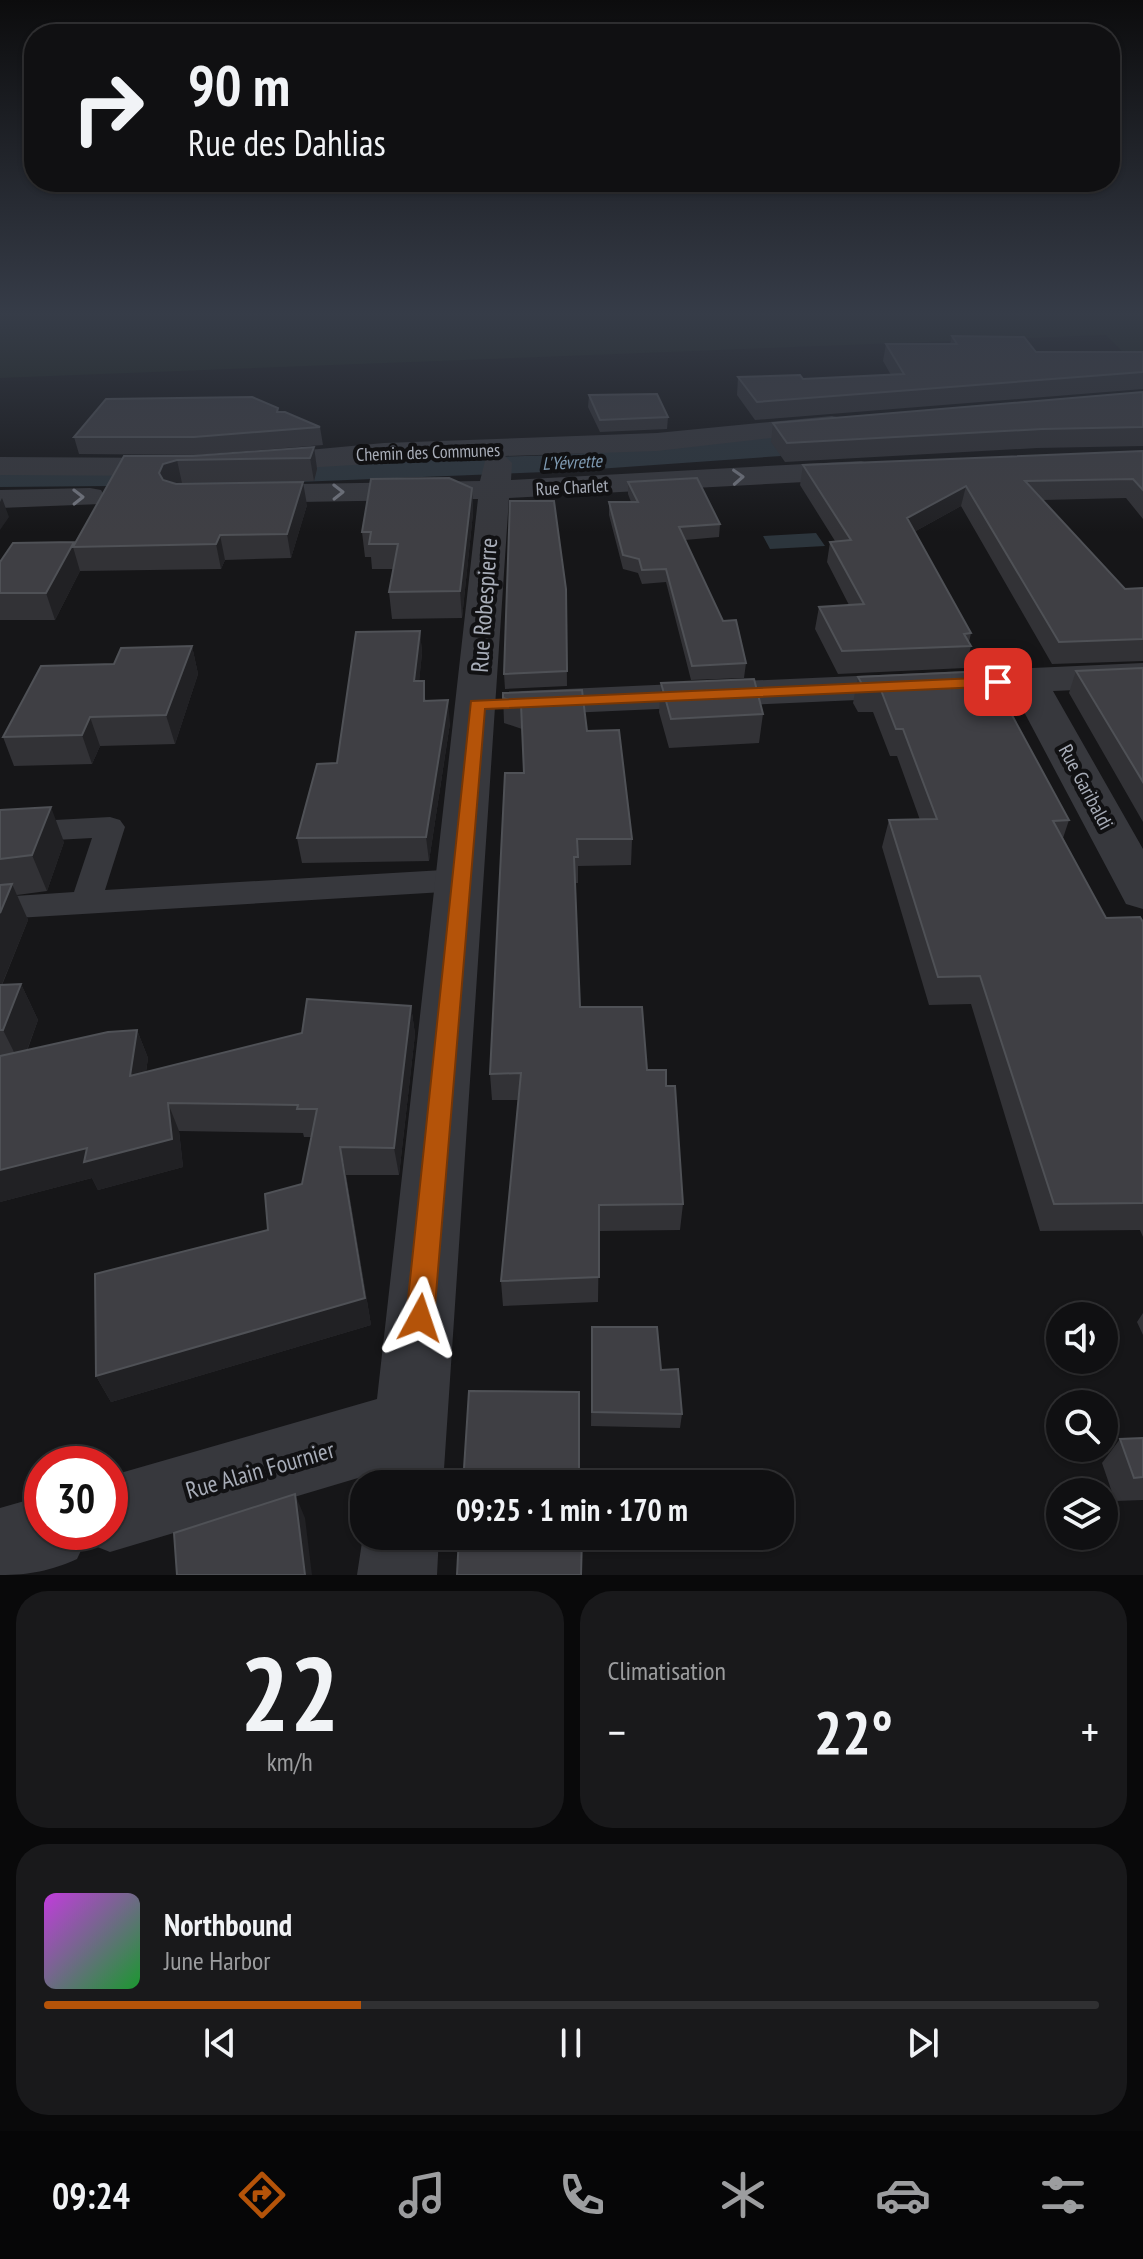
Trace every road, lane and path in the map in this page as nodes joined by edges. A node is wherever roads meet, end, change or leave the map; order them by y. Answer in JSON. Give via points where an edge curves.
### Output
{"nodes":[{"id":1,"x":860,"y":421,"type":"edge"},
{"id":2,"x":229,"y":464,"type":"edge"},
{"id":3,"x":0,"y":466,"type":"edge"},
{"id":4,"x":198,"y":467,"type":"edge"},
{"id":5,"x":496,"y":467,"type":"junction"},
{"id":6,"x":895,"y":468,"type":"edge"},
{"id":7,"x":31,"y":486,"type":"edge"},
{"id":8,"x":178,"y":495,"type":"edge"},
{"id":9,"x":224,"y":495,"type":"edge"},
{"id":10,"x":1143,"y":675,"type":"edge"},
{"id":11,"x":1028,"y":681,"type":"junction"},
{"id":12,"x":477,"y":705,"type":"junction"},
{"id":13,"x":0,"y":833,"type":"edge"},
{"id":14,"x":460,"y":880,"type":"junction"},
{"id":15,"x":1143,"y":892,"type":"edge"},
{"id":16,"x":86,"y":902,"type":"junction"},
{"id":17,"x":0,"y":908,"type":"edge"},
{"id":18,"x":407,"y":1455,"type":"edge"},
{"id":19,"x":128,"y":1510,"type":"edge"},
{"id":20,"x":24,"y":1540,"type":"edge"},
{"id":21,"x":0,"y":1547,"type":"edge"},
{"id":22,"x":399,"y":1550,"type":"edge"},
{"id":23,"x":397,"y":1575,"type":"edge"}],
"edges":[{"from":1,"to":5,"type":"street","name":"Chemin des Communes","via":[[657,442]]},
{"from":2,"to":5,"type":"street","name":"Chemin des Communes","via":[[384,452]]},
{"from":3,"to":7,"type":"street"},
{"from":4,"to":7,"type":"street"},
{"from":5,"to":6,"type":"street","name":"Rue Charlet","one_way":true},
{"from":9,"to":5,"type":"street","name":"Rue Charlet","one_way":true},
{"from":5,"to":12,"type":"street","name":"Rue Robespierre"},
{"from":7,"to":8,"type":"street","one_way":true},
{"from":10,"to":11,"type":"street"},
{"from":11,"to":12,"type":"street"},
{"from":11,"to":15,"type":"street","name":"Rue Garibaldi"},
{"from":12,"to":14,"type":"street","name":"Rue Robespierre"},
{"from":13,"to":16,"type":"lane","via":[[110,827]]},
{"from":14,"to":16,"type":"lane"},
{"from":14,"to":18,"type":"street","name":"Rue Robespierre"},
{"from":16,"to":17,"type":"lane"},
{"from":18,"to":19,"type":"street","name":"Rue Alain Fournier"},
{"from":20,"to":21,"type":"street"},
{"from":22,"to":23,"type":"street"}]}
